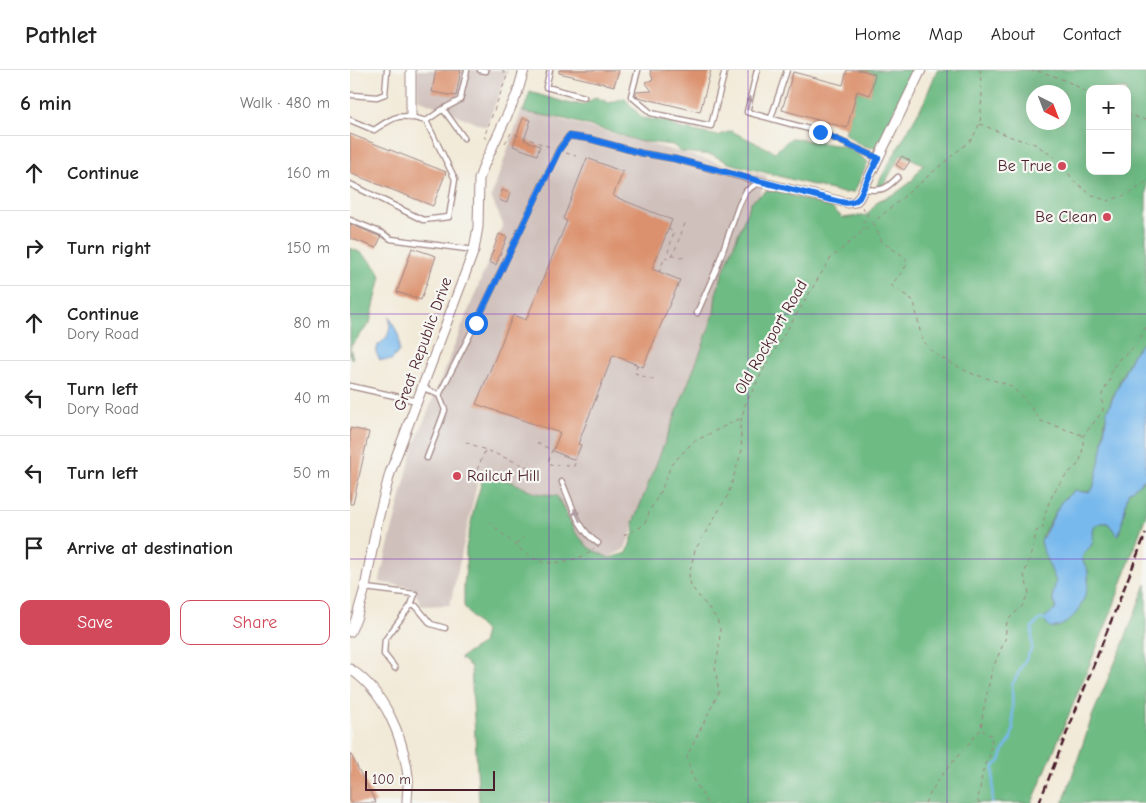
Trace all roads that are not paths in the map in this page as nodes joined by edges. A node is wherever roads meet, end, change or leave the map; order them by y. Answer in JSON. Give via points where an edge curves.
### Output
{"nodes":[{"id":1,"x":388,"y":70,"type":"edge"},
{"id":2,"x":411,"y":70,"type":"edge"},
{"id":3,"x":467,"y":70,"type":"edge"},
{"id":4,"x":480,"y":70,"type":"edge"},
{"id":5,"x":524,"y":70,"type":"edge"},
{"id":6,"x":550,"y":70,"type":"edge"},
{"id":7,"x":638,"y":70,"type":"edge"},
{"id":8,"x":725,"y":70,"type":"edge"},
{"id":9,"x":757,"y":70,"type":"edge"},
{"id":10,"x":787,"y":70,"type":"edge"},
{"id":11,"x":920,"y":70,"type":"edge"},
{"id":12,"x":486,"y":71,"type":"edge"},
{"id":13,"x":352,"y":95,"type":"dead end"},
{"id":14,"x":584,"y":97,"type":"dead end"},
{"id":15,"x":443,"y":110,"type":"junction"},
{"id":16,"x":411,"y":116,"type":"junction"},
{"id":17,"x":771,"y":118,"type":"junction"},
{"id":18,"x":350,"y":120,"type":"edge"},
{"id":19,"x":426,"y":121,"type":"junction"},
{"id":20,"x":464,"y":138,"type":"dead end"},
{"id":21,"x":878,"y":158,"type":"junction"},
{"id":22,"x":898,"y":177,"type":"dead end"},
{"id":23,"x":759,"y":182,"type":"junction"},
{"id":24,"x":350,"y":184,"type":"edge"},
{"id":25,"x":864,"y":189,"type":"junction"},
{"id":26,"x":350,"y":220,"type":"edge"},
{"id":27,"x":474,"y":250,"type":"junction"},
{"id":28,"x":697,"y":313,"type":"dead end"},
{"id":29,"x":350,"y":386,"type":"edge"},
{"id":30,"x":422,"y":387,"type":"junction"},
{"id":31,"x":439,"y":395,"type":"junction"},
{"id":32,"x":417,"y":402,"type":"junction"},
{"id":33,"x":427,"y":458,"type":"dead end"},
{"id":34,"x":562,"y":482,"type":"dead end"},
{"id":35,"x":598,"y":543,"type":"road end"},
{"id":36,"x":365,"y":588,"type":"junction"},
{"id":37,"x":411,"y":605,"type":"junction"},
{"id":38,"x":445,"y":628,"type":"dead end"},
{"id":39,"x":350,"y":632,"type":"edge"},
{"id":40,"x":395,"y":668,"type":"dead end"},
{"id":41,"x":351,"y":672,"type":"edge"},
{"id":42,"x":407,"y":803,"type":"edge"}],
"edges":[{"from":1,"to":13,"type":"lane","via":[[385,94],[377,97]]},
{"from":2,"to":16,"type":"street"},
{"from":3,"to":15,"type":"lane","via":[[460,100]]},
{"from":4,"to":12,"type":"lane"},
{"from":5,"to":27,"type":"street","name":"Great Republic Drive","via":[[517,94],[479,179]]},
{"from":6,"to":14,"type":"lane","via":[[546,87]]},
{"from":7,"to":8,"type":"lane","via":[[631,96],[651,113],[711,126]]},
{"from":17,"to":9,"type":"lane","one_way":true,"via":[[747,112]]},
{"from":10,"to":17,"type":"lane"},
{"from":11,"to":21,"type":"street"},
{"from":15,"to":19,"type":"lane"},
{"from":15,"to":20,"type":"lane"},
{"from":16,"to":18,"type":"lane","via":[[394,117],[374,130]]},
{"from":16,"to":19,"type":"lane"},
{"from":17,"to":21,"type":"lane","via":[[820,132]]},
{"from":19,"to":24,"type":"lane","via":[[456,179],[449,217],[423,220]]},
{"from":21,"to":25,"type":"street"},
{"from":22,"to":25,"type":"lane","via":[[880,191]]},
{"from":23,"to":25,"type":"street","via":[[848,203],[855,202]]},
{"from":23,"to":28,"type":"lane","via":[[746,191],[739,205]]},
{"from":23,"to":31,"type":"lane","via":[[675,159],[569,136],[559,150]]},
{"from":26,"to":27,"type":"lane","via":[[391,239]]},
{"from":27,"to":30,"type":"street","name":"Great Republic Drive"},
{"from":29,"to":32,"type":"lane"},
{"from":30,"to":31,"type":"lane"},
{"from":30,"to":32,"type":"street","name":"Great Republic Drive"},
{"from":31,"to":33,"type":"lane","via":[[445,410]]},
{"from":32,"to":36,"type":"street","name":"Great Republic Drive","via":[[390,473]]},
{"from":35,"to":34,"type":"lane","one_way":true,"via":[[582,527]]},
{"from":36,"to":37,"type":"lane","via":[[415,594]]},
{"from":36,"to":39,"type":"street","name":"Great Republic Drive"},
{"from":37,"to":38,"type":"lane","via":[[416,606],[431,624]]},
{"from":37,"to":40,"type":"lane","via":[[385,640],[384,654]]},
{"from":41,"to":42,"type":"street","via":[[374,692],[392,717],[403,748],[408,777]]}]}
